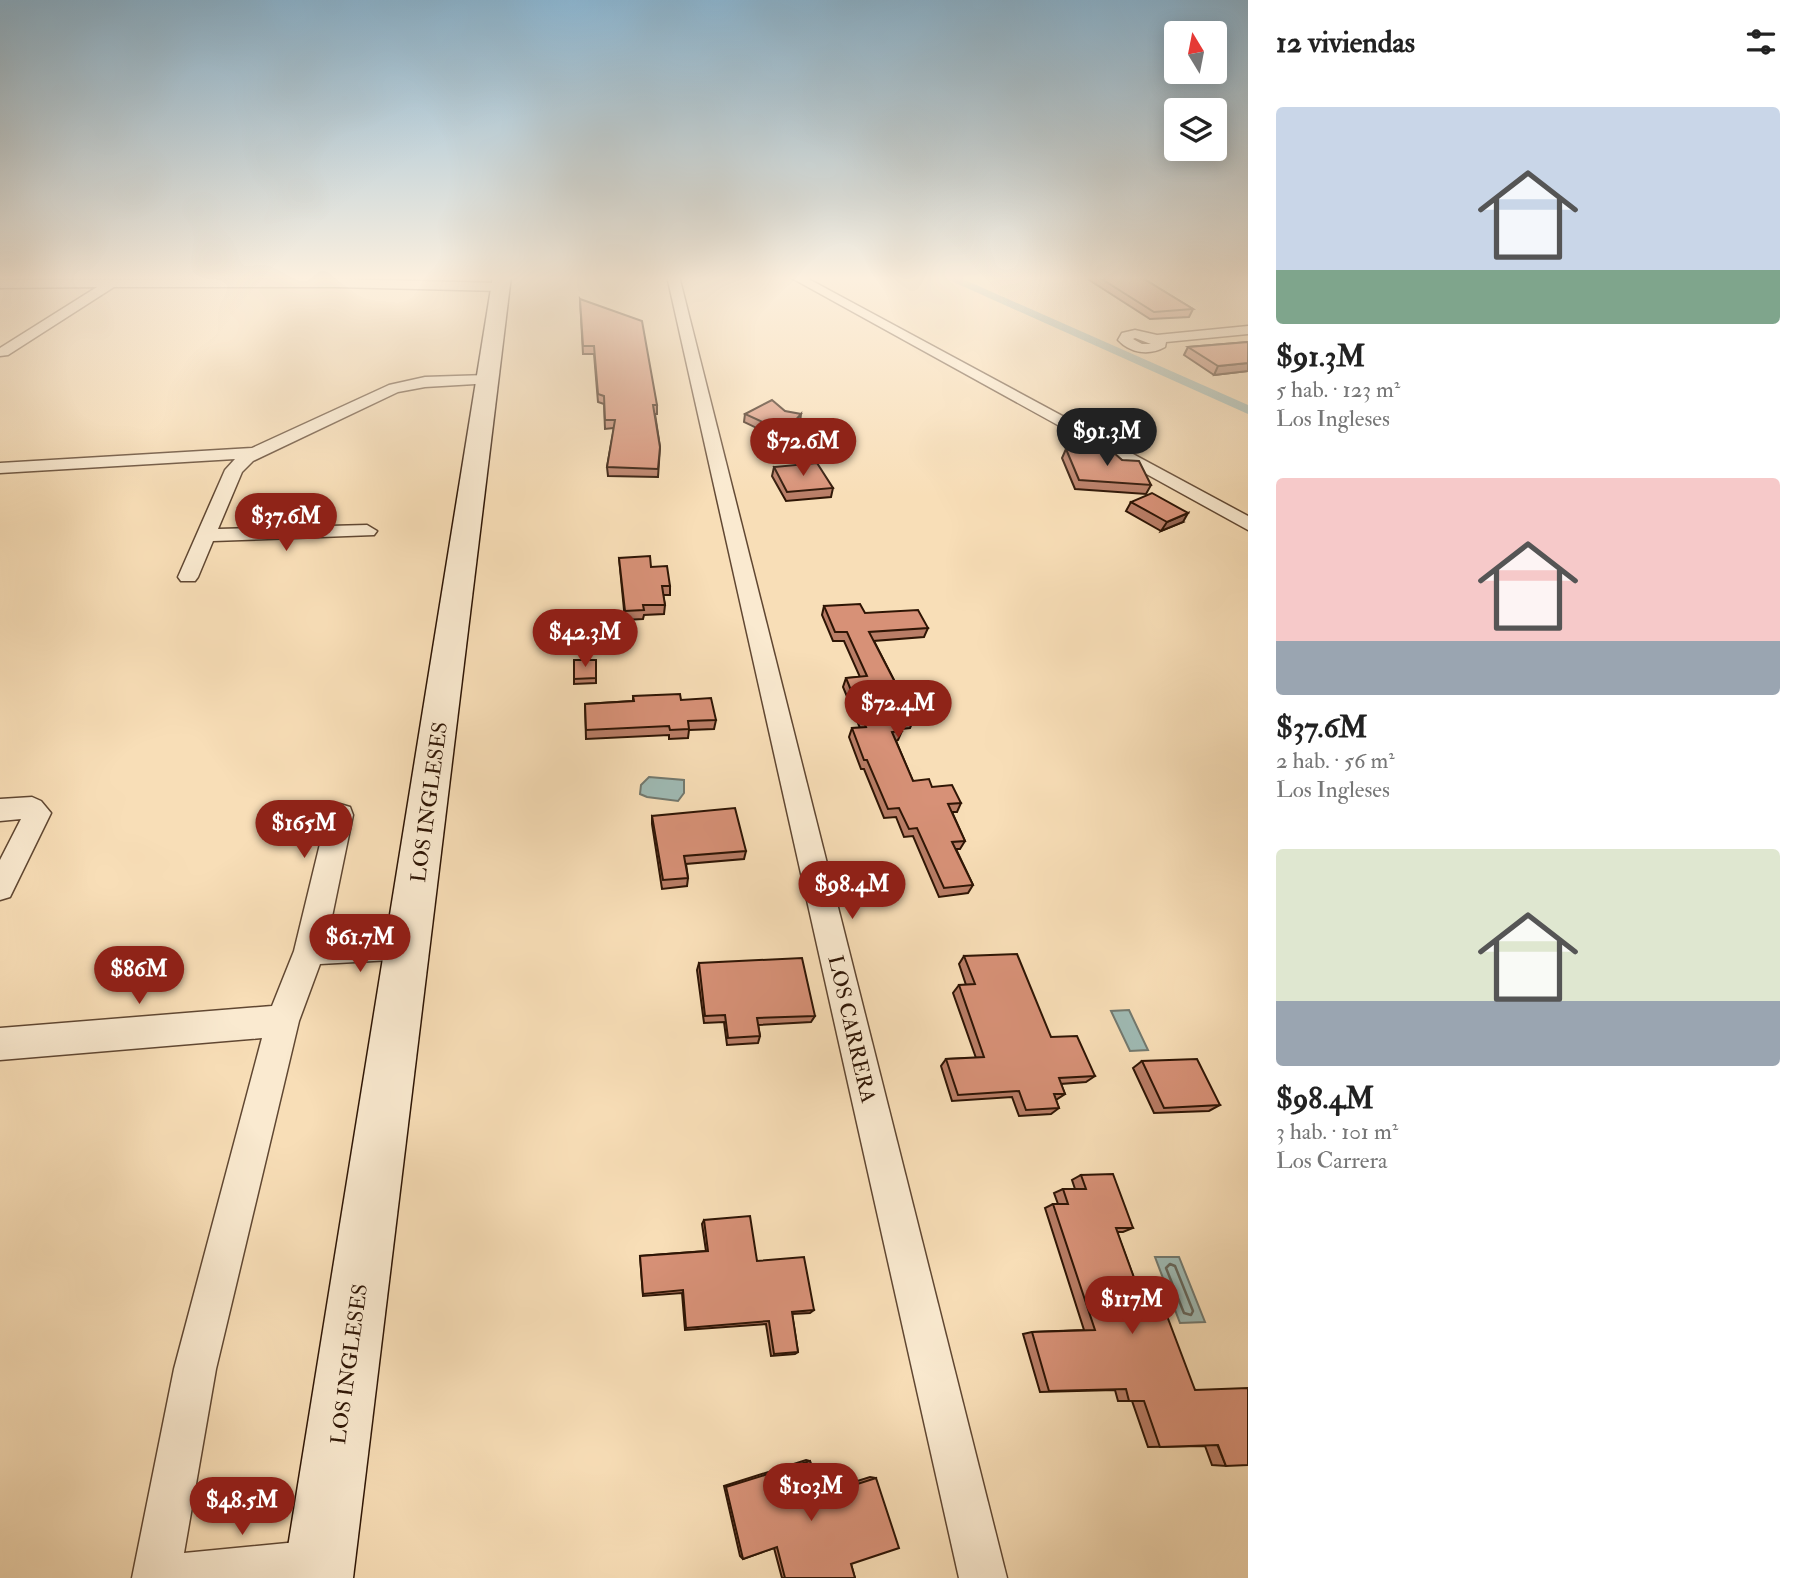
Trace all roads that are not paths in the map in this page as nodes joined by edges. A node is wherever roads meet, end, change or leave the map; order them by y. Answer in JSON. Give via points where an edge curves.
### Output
{"nodes":[{"id":1,"x":6,"y":350,"type":"edge"},
{"id":2,"x":491,"y":350,"type":"edge"},
{"id":3,"x":691,"y":350,"type":"edge"},
{"id":4,"x":929,"y":350,"type":"edge"},
{"id":5,"x":3,"y":352,"type":"dead end"},
{"id":6,"x":487,"y":380,"type":"junction"},
{"id":7,"x":255,"y":453,"type":"junction"},
{"id":8,"x":0,"y":467,"type":"edge"},
{"id":9,"x":1248,"y":524,"type":"edge"},
{"id":10,"x":367,"y":531,"type":"dead end"},
{"id":11,"x":205,"y":535,"type":"junction"},
{"id":12,"x":188,"y":576,"type":"dead end"},
{"id":13,"x":0,"y":810,"type":"edge"},
{"id":14,"x":340,"y":815,"type":"dead end"},
{"id":15,"x":0,"y":888,"type":"edge"},
{"id":16,"x":409,"y":945,"type":"junction"},
{"id":17,"x":309,"y":951,"type":"junction"},
{"id":18,"x":283,"y":1021,"type":"junction"},
{"id":19,"x":0,"y":1044,"type":"edge"},
{"id":20,"x":319,"y":1571,"type":"edge"},
{"id":21,"x":156,"y":1578,"type":"edge"},
{"id":22,"x":172,"y":1578,"type":"edge"},
{"id":23,"x":983,"y":1578,"type":"edge"}],
"edges":[{"from":1,"to":5,"type":"street"},
{"from":2,"to":6,"type":"street","name":"LOS INGLESES"},
{"from":3,"to":23,"type":"street","name":"LOS CARRERA"},
{"from":4,"to":9,"type":"street"},
{"from":6,"to":7,"type":"street","via":[[394,388]]},
{"from":6,"to":16,"type":"street","name":"LOS INGLESES"},
{"from":7,"to":8,"type":"street"},
{"from":7,"to":11,"type":"street","via":[[234,470]]},
{"from":10,"to":11,"type":"street"},
{"from":11,"to":12,"type":"street"},
{"from":13,"to":15,"type":"street","via":[[32,808],[38,813]]},
{"from":14,"to":17,"type":"street"},
{"from":16,"to":17,"type":"street"},
{"from":16,"to":20,"type":"street","name":"LOS INGLESES"},
{"from":17,"to":18,"type":"street"},
{"from":18,"to":19,"type":"street"},
{"from":18,"to":21,"type":"street","via":[[195,1369]]},
{"from":20,"to":22,"type":"street"}]}
